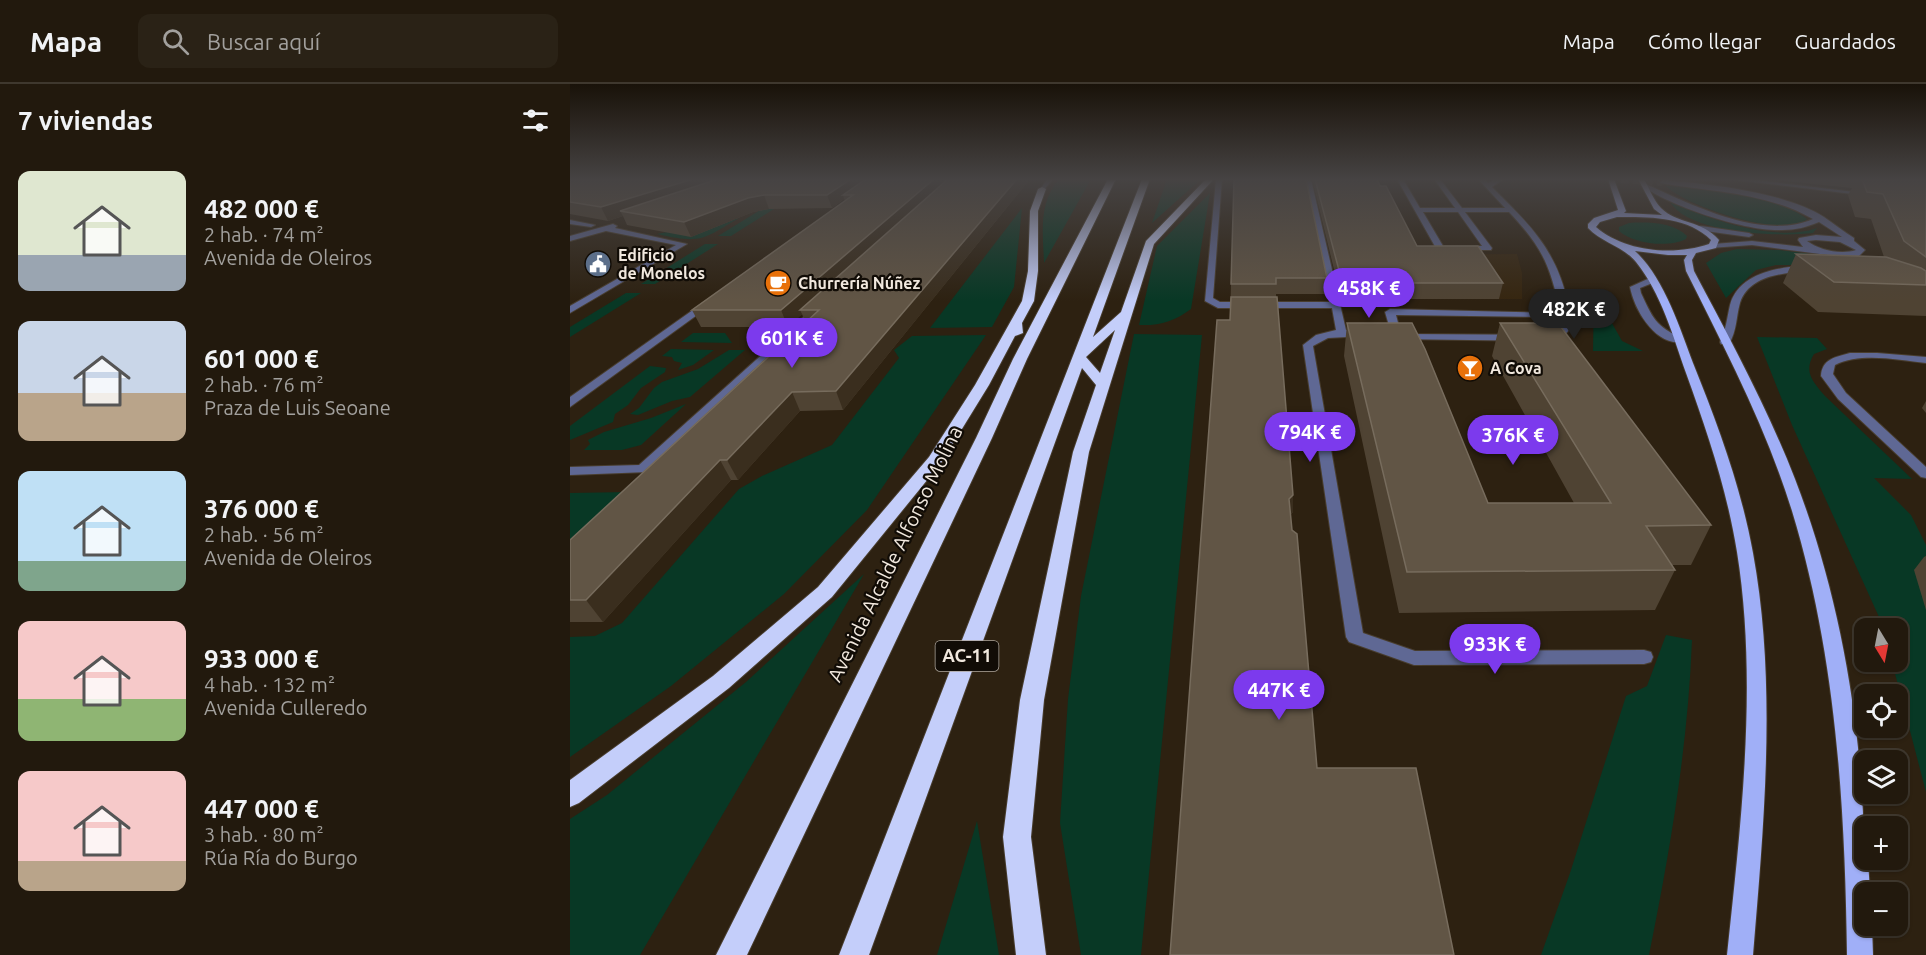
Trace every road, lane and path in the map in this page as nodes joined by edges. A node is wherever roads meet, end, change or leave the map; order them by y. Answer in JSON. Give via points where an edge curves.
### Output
{"nodes":[{"id":1,"x":609,"y":220,"type":"edge"},
{"id":2,"x":1034,"y":220,"type":"edge"},
{"id":3,"x":1091,"y":220,"type":"edge"},
{"id":4,"x":1131,"y":220,"type":"edge"},
{"id":5,"x":1171,"y":220,"type":"edge"},
{"id":6,"x":1215,"y":220,"type":"edge"},
{"id":7,"x":1317,"y":220,"type":"edge"},
{"id":8,"x":1424,"y":220,"type":"edge"},
{"id":9,"x":1467,"y":220,"type":"edge"},
{"id":10,"x":1516,"y":220,"type":"edge"},
{"id":11,"x":1598,"y":220,"type":"edge"},
{"id":12,"x":1674,"y":220,"type":"edge"},
{"id":13,"x":1733,"y":220,"type":"edge"},
{"id":14,"x":1824,"y":221,"type":"junction"},
{"id":15,"x":570,"y":222,"type":"edge"},
{"id":16,"x":591,"y":225,"type":"junction"},
{"id":17,"x":1701,"y":228,"type":"junction"},
{"id":18,"x":570,"y":231,"type":"edge"},
{"id":19,"x":1817,"y":237,"type":"junction"},
{"id":20,"x":1806,"y":238,"type":"junction"},
{"id":21,"x":570,"y":239,"type":"edge"},
{"id":22,"x":1617,"y":244,"type":"junction"},
{"id":23,"x":1713,"y":246,"type":"junction"},
{"id":24,"x":1815,"y":249,"type":"junction"},
{"id":25,"x":1692,"y":252,"type":"junction"},
{"id":26,"x":1862,"y":254,"type":"junction"},
{"id":27,"x":1824,"y":270,"type":"edge"},
{"id":28,"x":1557,"y":280,"type":"junction"},
{"id":29,"x":716,"y":298,"type":"edge"},
{"id":30,"x":827,"y":301,"type":"edge"},
{"id":31,"x":1335,"y":305,"type":"junction"},
{"id":32,"x":570,"y":310,"type":"edge"},
{"id":33,"x":1536,"y":313,"type":"junction"},
{"id":34,"x":1125,"y":314,"type":"junction"},
{"id":35,"x":1566,"y":317,"type":"junction"},
{"id":36,"x":1016,"y":322,"type":"junction"},
{"id":37,"x":1342,"y":333,"type":"junction"},
{"id":38,"x":1388,"y":333,"type":"junction"},
{"id":39,"x":1725,"y":342,"type":"junction"},
{"id":40,"x":1079,"y":357,"type":"junction"},
{"id":41,"x":1020,"y":359,"type":"junction"},
{"id":42,"x":1926,"y":360,"type":"edge"},
{"id":43,"x":982,"y":385,"type":"junction"},
{"id":44,"x":1103,"y":386,"type":"junction"},
{"id":45,"x":570,"y":403,"type":"edge"},
{"id":46,"x":570,"y":471,"type":"edge"},
{"id":47,"x":1926,"y":474,"type":"edge"},
{"id":48,"x":1644,"y":657,"type":"dead end"},
{"id":49,"x":570,"y":795,"type":"edge"},
{"id":50,"x":756,"y":904,"type":"junction"},
{"id":51,"x":725,"y":955,"type":"edge"},
{"id":52,"x":731,"y":955,"type":"edge"},
{"id":53,"x":854,"y":955,"type":"edge"},
{"id":54,"x":1031,"y":955,"type":"edge"},
{"id":55,"x":1740,"y":955,"type":"edge"},
{"id":56,"x":1860,"y":955,"type":"edge"}],
"edges":[{"from":1,"to":16,"type":"street"},
{"from":2,"to":36,"type":"highway","via":[[1034,271],[1028,301]]},
{"from":3,"to":41,"type":"highway","name":"Avenida Alcalde Alfonso Molina"},
{"from":4,"to":40,"type":"highway","number":"AC-11"},
{"from":5,"to":34,"type":"highway","via":[[1149,243]]},
{"from":6,"to":31,"type":"street","via":[[1208,299],[1218,305]]},
{"from":7,"to":31,"type":"street"},
{"from":8,"to":9,"type":"street","via":[[1440,248],[1488,248]]},
{"from":10,"to":28,"type":"street","via":[[1548,256]]},
{"from":11,"to":22,"type":"main road","via":[[1592,228]]},
{"from":12,"to":17,"type":"main road"},
{"from":13,"to":14,"type":"street","via":[[1788,228]]},
{"from":14,"to":19,"type":"street","via":[[1831,229]]},
{"from":14,"to":26,"type":"street"},
{"from":15,"to":16,"type":"street"},
{"from":16,"to":18,"type":"street"},
{"from":17,"to":20,"type":"street"},
{"from":17,"to":23,"type":"main road","via":[[1715,240]]},
{"from":19,"to":20,"type":"street"},
{"from":19,"to":26,"type":"street","via":[[1843,241]]},
{"from":20,"to":24,"type":"street","via":[[1802,242]]},
{"from":21,"to":32,"type":"street","via":[[605,228],[624,227],[683,244]]},
{"from":22,"to":25,"type":"main road","via":[[1654,251]]},
{"from":22,"to":55,"type":"main road","via":[[1639,259],[1678,340],[1724,462],[1749,583],[1754,682],[1752,837]]},
{"from":23,"to":24,"type":"street","via":[[1752,243]]},
{"from":23,"to":25,"type":"main road"},
{"from":24,"to":26,"type":"street"},
{"from":25,"to":39,"type":"main road","via":[[1688,260],[1690,271]]},
{"from":27,"to":39,"type":"street","via":[[1778,270],[1750,283],[1737,300],[1733,327]]},
{"from":28,"to":33,"type":"street","via":[[1551,302]]},
{"from":28,"to":35,"type":"street"},
{"from":29,"to":45,"type":"street"},
{"from":30,"to":46,"type":"street","via":[[643,469]]},
{"from":31,"to":37,"type":"street"},
{"from":33,"to":35,"type":"street"},
{"from":33,"to":38,"type":"street","via":[[1390,312]]},
{"from":34,"to":40,"type":"highway"},
{"from":34,"to":44,"type":"highway"},
{"from":35,"to":38,"type":"street","via":[[1566,328],[1559,335],[1545,338],[1397,337]]},
{"from":36,"to":41,"type":"highway"},
{"from":36,"to":43,"type":"highway"},
{"from":37,"to":38,"type":"street"},
{"from":37,"to":48,"type":"street","via":[[1312,339],[1308,353],[1355,637],[1414,658]]},
{"from":39,"to":56,"type":"main road","via":[[1774,445],[1799,511],[1822,599],[1842,710],[1858,870]]},
{"from":40,"to":44,"type":"highway"},
{"from":40,"to":53,"type":"highway","number":"AC-11"},
{"from":41,"to":43,"type":"highway"},
{"from":41,"to":50,"type":"highway","name":"Avenida Alcalde Alfonso Molina"},
{"from":42,"to":47,"type":"street","via":[[1844,359],[1827,369],[1827,376],[1842,396]]},
{"from":43,"to":49,"type":"highway","via":[[935,460],[825,592],[721,682]]},
{"from":44,"to":54,"type":"highway","via":[[1082,452],[1032,700],[1017,837]]},
{"from":50,"to":51,"type":"highway"},
{"from":50,"to":52,"type":"highway","name":"Avenida Alcalde Alfonso Molina"}]}
